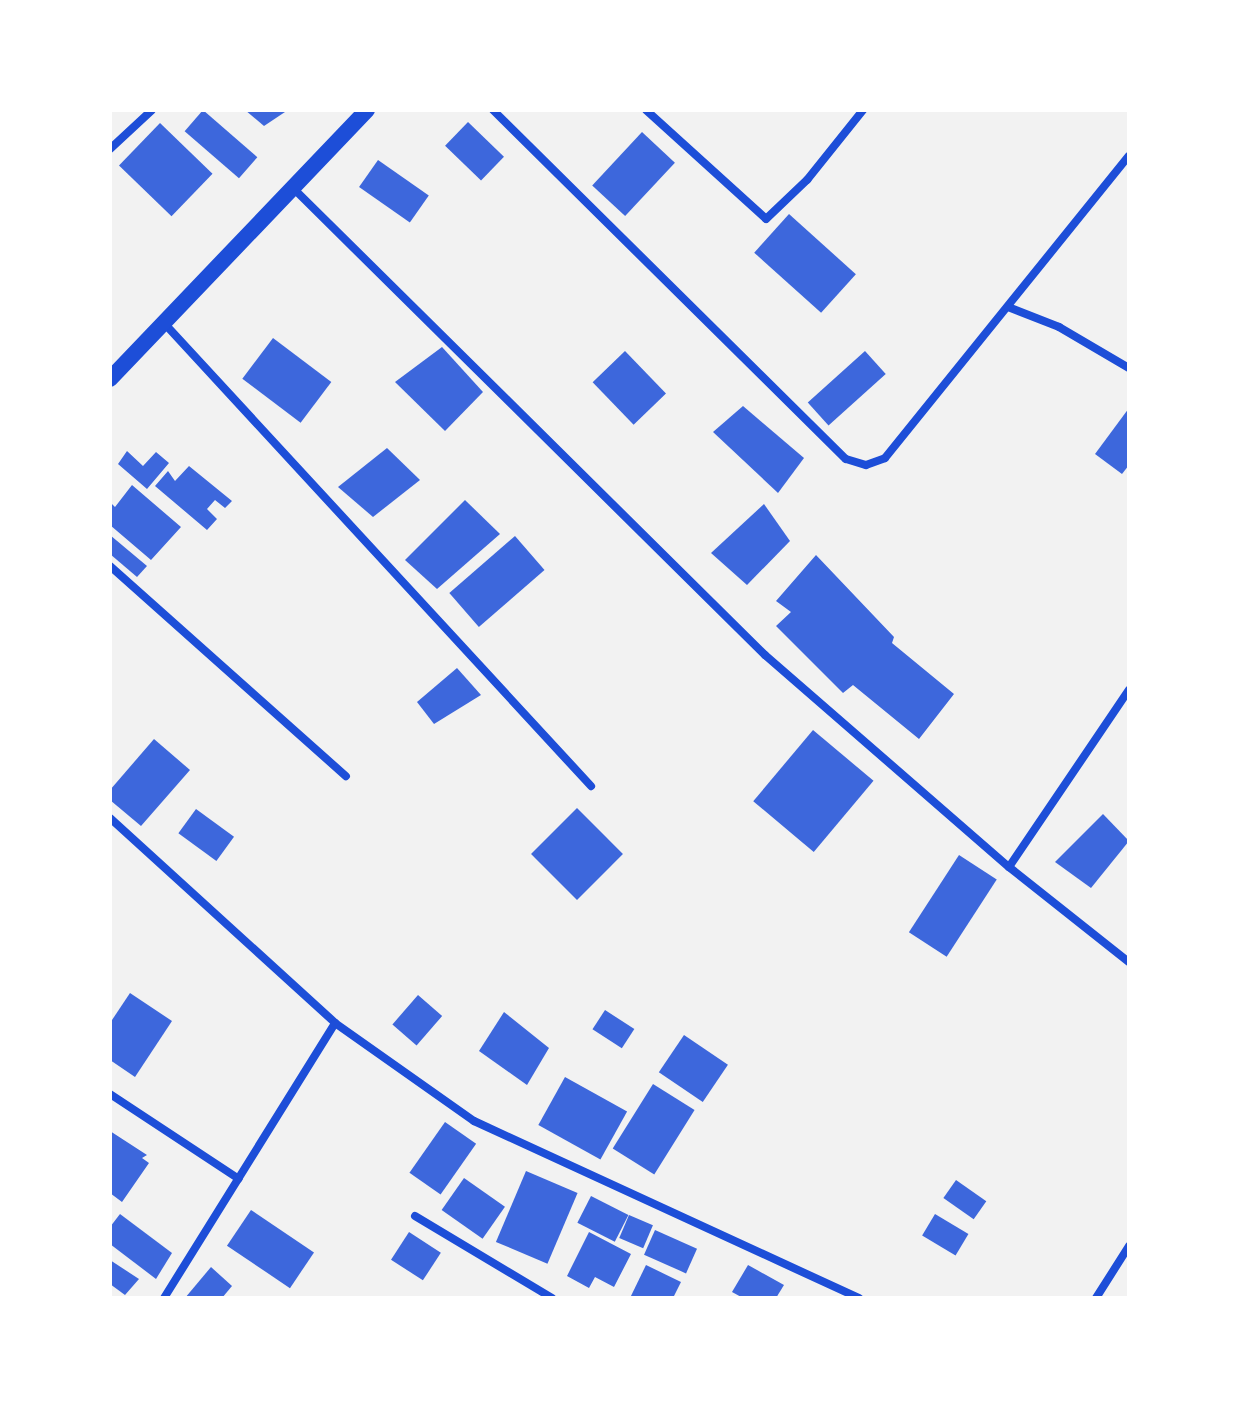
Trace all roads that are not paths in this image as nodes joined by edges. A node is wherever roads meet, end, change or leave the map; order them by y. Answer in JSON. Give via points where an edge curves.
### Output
{"nodes":[{"id":1,"x":152,"y":110,"type":"edge"},
{"id":2,"x":367,"y":110,"type":"edge"},
{"id":3,"x":493,"y":110,"type":"edge"},
{"id":4,"x":646,"y":110,"type":"edge"},
{"id":5,"x":863,"y":110,"type":"edge"},
{"id":6,"x":110,"y":149,"type":"edge"},
{"id":7,"x":1129,"y":156,"type":"edge"},
{"id":8,"x":291,"y":185,"type":"junction"},
{"id":9,"x":1008,"y":307,"type":"junction"},
{"id":10,"x":164,"y":322,"type":"junction"},
{"id":11,"x":1129,"y":368,"type":"edge"},
{"id":12,"x":110,"y":379,"type":"edge"},
{"id":13,"x":110,"y":566,"type":"edge"},
{"id":14,"x":1129,"y":690,"type":"edge"},
{"id":15,"x":346,"y":776,"type":"dead end"},
{"id":16,"x":591,"y":786,"type":"dead end"},
{"id":17,"x":110,"y":818,"type":"edge"},
{"id":18,"x":1009,"y":867,"type":"junction"},
{"id":19,"x":1129,"y":962,"type":"edge"},
{"id":20,"x":335,"y":1023,"type":"junction"},
{"id":21,"x":110,"y":1094,"type":"edge"},
{"id":22,"x":239,"y":1179,"type":"junction"},
{"id":23,"x":415,"y":1216,"type":"dead end"},
{"id":24,"x":1129,"y":1246,"type":"edge"},
{"id":25,"x":164,"y":1298,"type":"edge"},
{"id":26,"x":552,"y":1298,"type":"edge"},
{"id":27,"x":859,"y":1298,"type":"edge"},
{"id":28,"x":1096,"y":1298,"type":"edge"}],
"edges":[{"from":1,"to":6,"type":"street"},
{"from":2,"to":8,"type":"main road"},
{"from":3,"to":9,"type":"street","via":[[856,464],[885,458]]},
{"from":4,"to":5,"type":"street","via":[[766,219],[807,180]]},
{"from":7,"to":9,"type":"street"},
{"from":8,"to":10,"type":"main road"},
{"from":8,"to":18,"type":"street","via":[[765,655]]},
{"from":9,"to":11,"type":"street","via":[[1059,327]]},
{"from":10,"to":12,"type":"main road"},
{"from":10,"to":16,"type":"street"},
{"from":13,"to":15,"type":"street"},
{"from":14,"to":18,"type":"street"},
{"from":17,"to":20,"type":"street"},
{"from":18,"to":19,"type":"street"},
{"from":20,"to":22,"type":"street"},
{"from":20,"to":27,"type":"street","via":[[474,1121]]},
{"from":21,"to":22,"type":"street"},
{"from":22,"to":25,"type":"street"},
{"from":23,"to":26,"type":"street"},
{"from":24,"to":28,"type":"street"}]}
